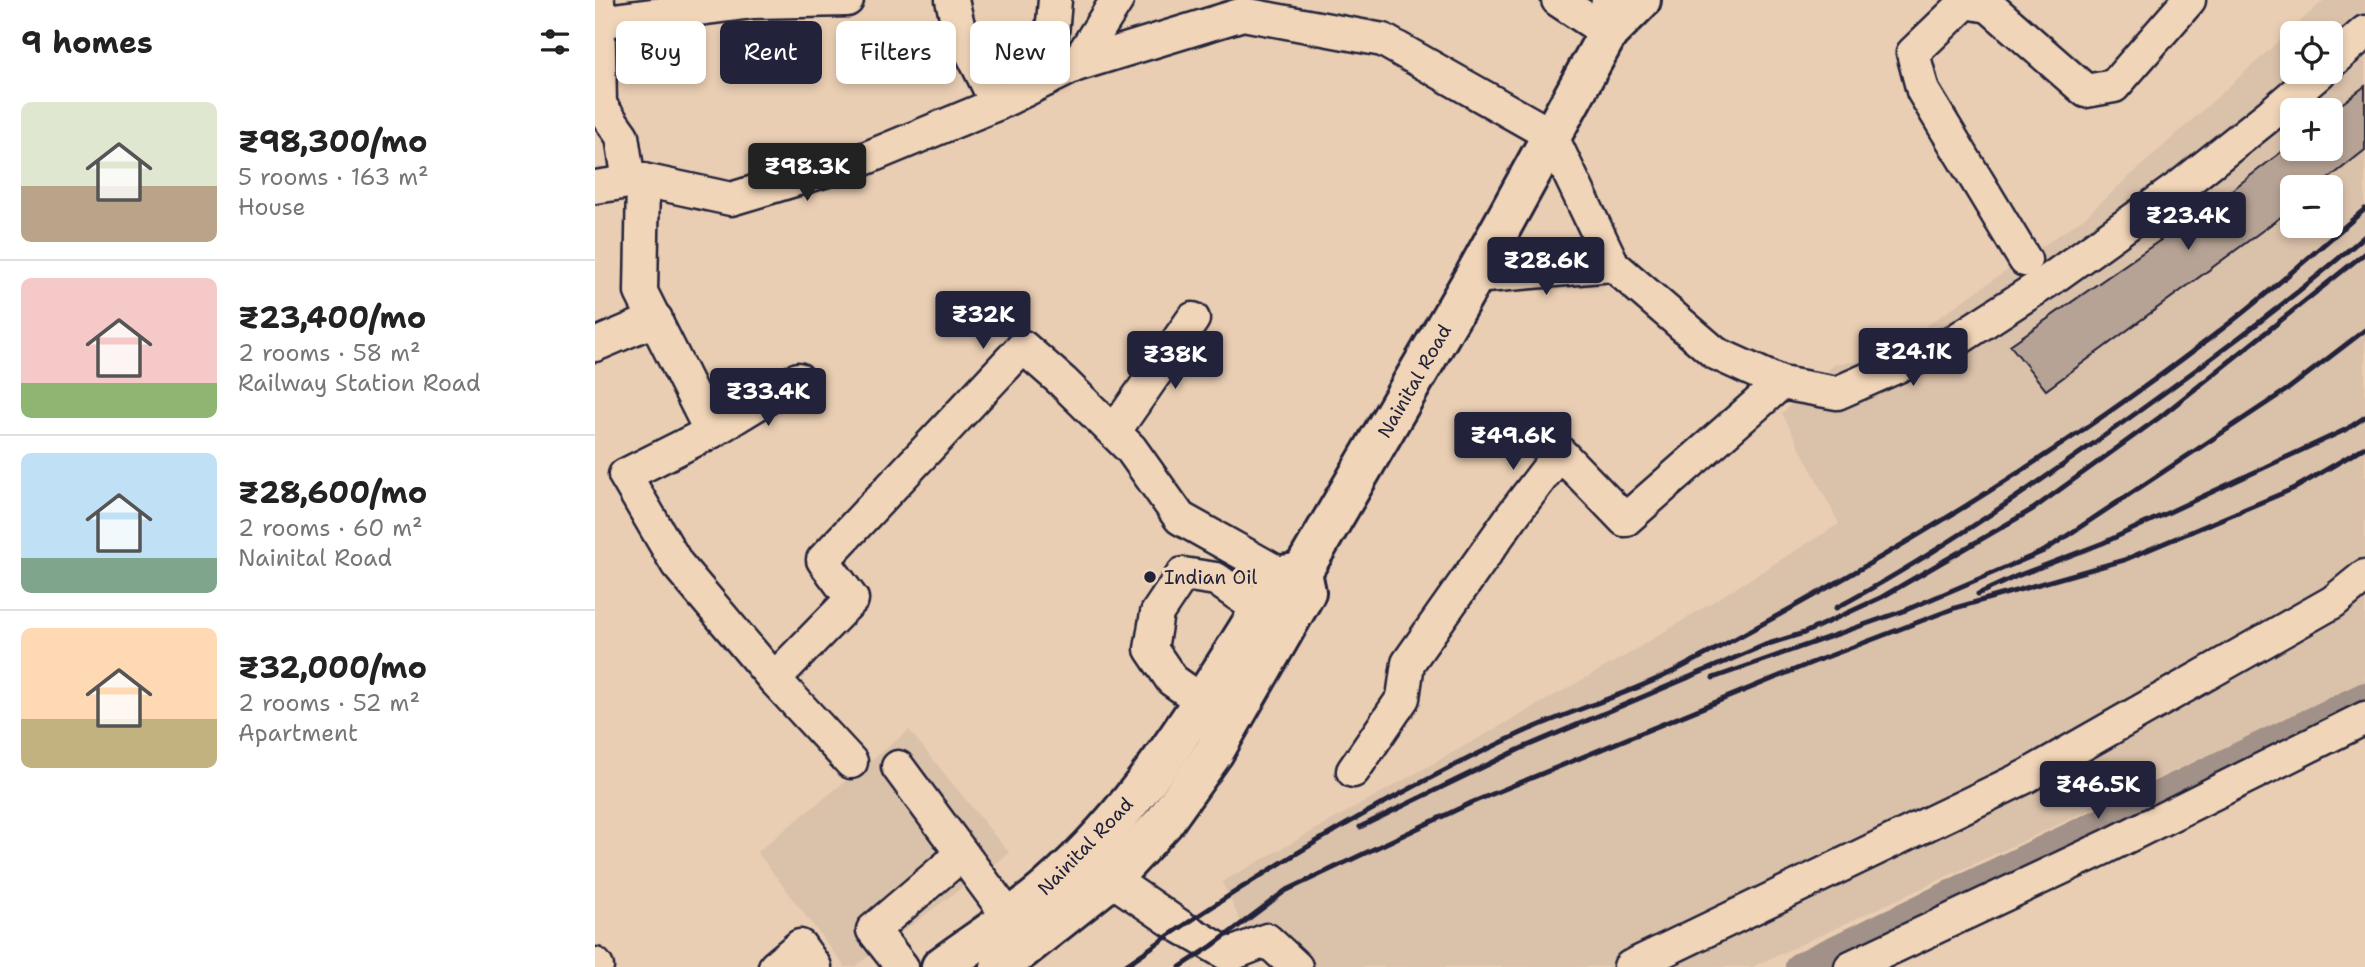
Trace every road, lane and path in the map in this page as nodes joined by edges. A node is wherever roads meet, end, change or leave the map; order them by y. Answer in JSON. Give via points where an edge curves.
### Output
{"nodes":[{"id":1,"x":847,"y":0,"type":"edge"},
{"id":2,"x":952,"y":0,"type":"edge"},
{"id":3,"x":1055,"y":0,"type":"edge"},
{"id":4,"x":1117,"y":0,"type":"edge"},
{"id":5,"x":1558,"y":0,"type":"edge"},
{"id":6,"x":1641,"y":0,"type":"edge"},
{"id":7,"x":2189,"y":0,"type":"edge"},
{"id":8,"x":1230,"y":7,"type":"edge"},
{"id":9,"x":598,"y":11,"type":"edge"},
{"id":10,"x":1609,"y":17,"type":"edge"},
{"id":11,"x":1053,"y":21,"type":"edge"},
{"id":12,"x":2365,"y":32,"type":"edge"},
{"id":13,"x":2343,"y":51,"type":"edge"},
{"id":14,"x":1076,"y":65,"type":"junction"},
{"id":15,"x":1070,"y":68,"type":"edge"},
{"id":16,"x":1038,"y":84,"type":"edge"},
{"id":17,"x":2305,"y":84,"type":"edge"},
{"id":18,"x":997,"y":104,"type":"junction"},
{"id":19,"x":1551,"y":135,"type":"junction"},
{"id":20,"x":636,"y":181,"type":"junction"},
{"id":21,"x":595,"y":187,"type":"edge"},
{"id":22,"x":2025,"y":260,"type":"dead end"},
{"id":23,"x":1613,"y":265,"type":"junction"},
{"id":24,"x":1474,"y":277,"type":"junction"},
{"id":25,"x":656,"y":319,"type":"junction"},
{"id":26,"x":1193,"y":319,"type":"dead end"},
{"id":27,"x":595,"y":345,"type":"edge"},
{"id":28,"x":798,"y":379,"type":"dead end"},
{"id":29,"x":1781,"y":383,"type":"junction"},
{"id":30,"x":711,"y":432,"type":"junction"},
{"id":31,"x":1114,"y":432,"type":"junction"},
{"id":32,"x":1292,"y":573,"type":"junction"},
{"id":33,"x":2365,"y":576,"type":"edge"},
{"id":34,"x":1260,"y":610,"type":"junction"},
{"id":35,"x":774,"y":680,"type":"junction"},
{"id":36,"x":1217,"y":711,"type":"junction"},
{"id":37,"x":2365,"y":718,"type":"edge"},
{"id":38,"x":851,"y":762,"type":"dead end"},
{"id":39,"x":898,"y":767,"type":"dead end"},
{"id":40,"x":1353,"y":771,"type":"dead end"},
{"id":41,"x":963,"y":854,"type":"junction"},
{"id":42,"x":1111,"y":879,"type":"junction"},
{"id":43,"x":1012,"y":943,"type":"edge"},
{"id":44,"x":775,"y":967,"type":"edge"},
{"id":45,"x":815,"y":967,"type":"edge"},
{"id":46,"x":902,"y":967,"type":"edge"},
{"id":47,"x":941,"y":967,"type":"edge"},
{"id":48,"x":1296,"y":967,"type":"edge"},
{"id":49,"x":1630,"y":967,"type":"edge"},
{"id":50,"x":1851,"y":967,"type":"edge"}],
"edges":[{"from":1,"to":9,"type":"street"},
{"from":2,"to":18,"type":"street","via":[[958,25]]},
{"from":3,"to":11,"type":"street"},
{"from":4,"to":14,"type":"street"},
{"from":5,"to":10,"type":"street"},
{"from":6,"to":10,"type":"highway","name":"Nainital Road"},
{"from":7,"to":22,"type":"street","via":[[2114,86],[2086,91],[1989,6],[1966,2],[1913,53],[1923,91]]},
{"from":8,"to":14,"type":"street"},
{"from":8,"to":19,"type":"street","via":[[1383,40]]},
{"from":9,"to":20,"type":"street","via":[[600,105],[622,136]]},
{"from":10,"to":19,"type":"highway","name":"Nainital Road"},
{"from":12,"to":13,"type":"street"},
{"from":14,"to":15,"type":"street"},
{"from":16,"to":18,"type":"street"},
{"from":17,"to":29,"type":"street","via":[[2182,185],[1955,341],[1837,393]]},
{"from":18,"to":20,"type":"street","via":[[864,159],[731,199]]},
{"from":19,"to":23,"type":"street"},
{"from":19,"to":24,"type":"highway","name":"Nainital Road"},
{"from":20,"to":21,"type":"street"},
{"from":20,"to":25,"type":"street","via":[[641,292]]},
{"from":23,"to":24,"type":"street"},
{"from":23,"to":29,"type":"street","via":[[1715,353]]},
{"from":24,"to":32,"type":"highway","name":"Nainital Road"},
{"from":25,"to":27,"type":"street"},
{"from":25,"to":30,"type":"street"},
{"from":26,"to":31,"type":"street"},
{"from":28,"to":30,"type":"street"},
{"from":29,"to":40,"type":"street","via":[[1625,520],[1560,453],[1408,663],[1403,698]]},
{"from":30,"to":35,"type":"street","via":[[625,475],[677,564]]},
{"from":31,"to":32,"type":"street","via":[[1180,518]]},
{"from":31,"to":35,"type":"street","via":[[1023,347],[823,560],[852,599]]},
{"from":32,"to":34,"type":"highway","name":"Nainital Road"},
{"from":32,"to":36,"type":"highway","name":"Nainital Road","via":[[1306,592]]},
{"from":33,"to":49,"type":"street","via":[[2333,602],[2025,777]]},
{"from":34,"to":36,"type":"highway","name":"Nainital Road"},
{"from":34,"to":36,"type":"street","via":[[1216,579],[1183,574],[1157,613],[1151,649],[1172,680]]},
{"from":35,"to":38,"type":"street"},
{"from":36,"to":42,"type":"highway","name":"Nainital Road","via":[[1214,752],[1164,822]]},
{"from":36,"to":43,"type":"highway","name":"Nainital Road","via":[[1048,888]]},
{"from":37,"to":50,"type":"street"},
{"from":39,"to":41,"type":"street"},
{"from":41,"to":43,"type":"street"},
{"from":41,"to":46,"type":"street","via":[[873,930]]},
{"from":42,"to":43,"type":"highway","name":"Nainital Road"},
{"from":42,"to":48,"type":"street","via":[[1229,955],[1267,940]]},
{"from":43,"to":47,"type":"highway","name":"Nainital Road"},
{"from":44,"to":45,"type":"street","via":[[800,946]]}]}
